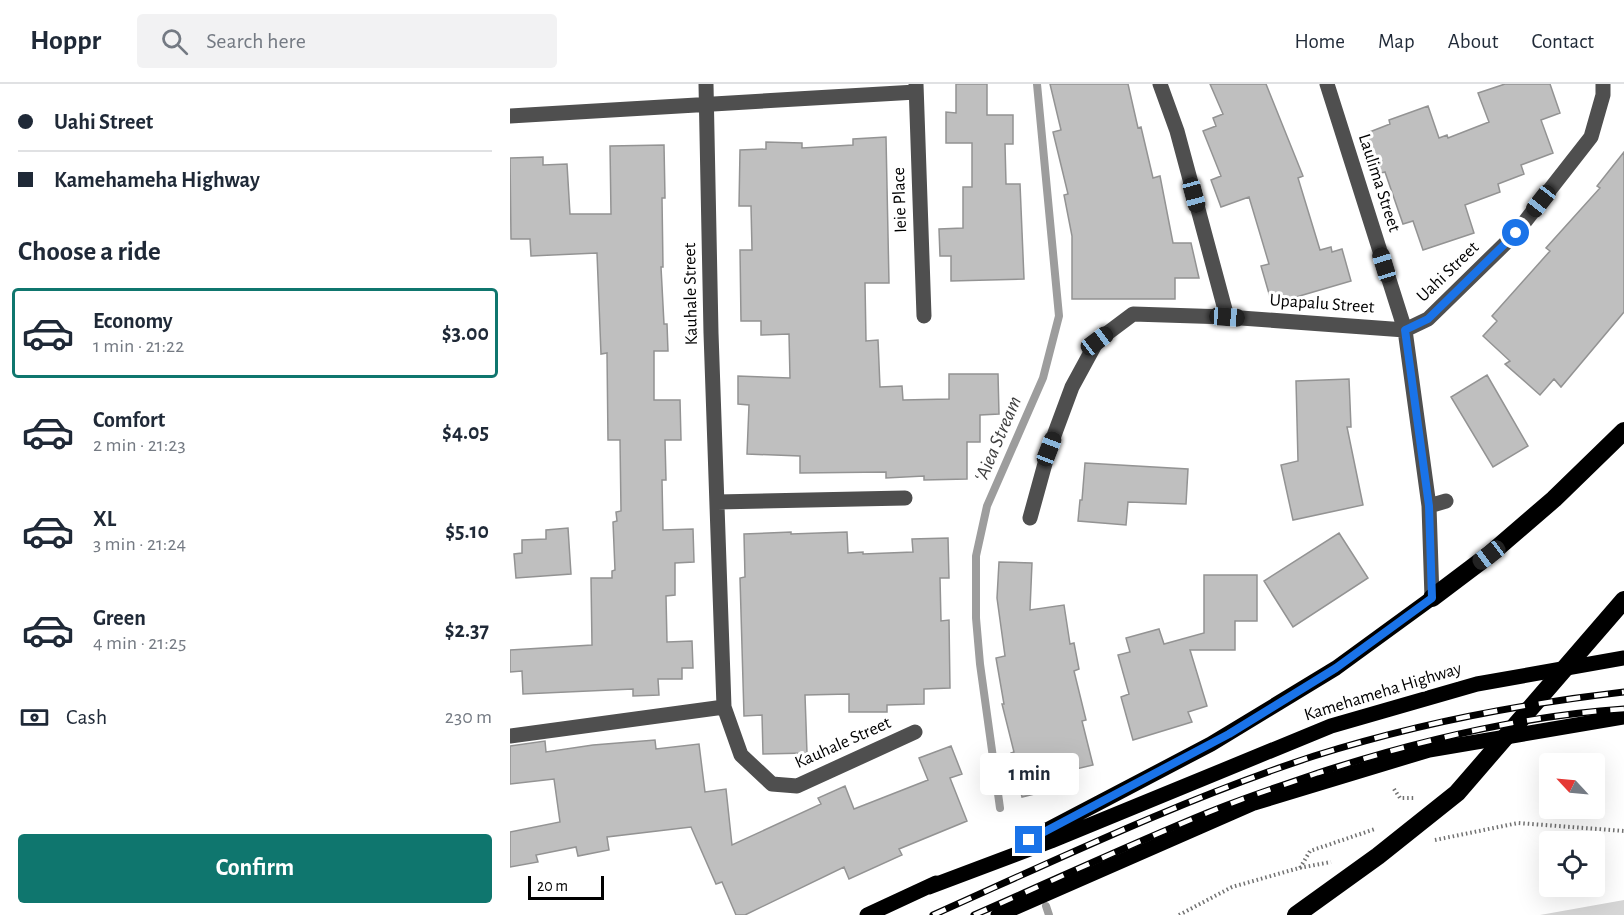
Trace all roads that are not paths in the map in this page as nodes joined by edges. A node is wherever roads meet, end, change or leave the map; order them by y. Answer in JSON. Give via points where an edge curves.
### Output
{"nodes":[{"id":1,"x":706,"y":84,"type":"edge"},
{"id":2,"x":1160,"y":84,"type":"edge"},
{"id":3,"x":1327,"y":84,"type":"edge"},
{"id":4,"x":1603,"y":84,"type":"edge"},
{"id":5,"x":916,"y":88,"type":"edge"},
{"id":6,"x":707,"y":105,"type":"junction"},
{"id":7,"x":510,"y":116,"type":"edge"},
{"id":8,"x":924,"y":316,"type":"dead end"},
{"id":9,"x":1227,"y":317,"type":"junction"},
{"id":10,"x":1405,"y":330,"type":"junction"},
{"id":11,"x":1624,"y":431,"type":"edge"},
{"id":12,"x":905,"y":498,"type":"dead end"},
{"id":13,"x":1446,"y":501,"type":"dead end"},
{"id":14,"x":717,"y":502,"type":"junction"},
{"id":15,"x":1429,"y":506,"type":"junction"},
{"id":16,"x":1030,"y":518,"type":"dead end"},
{"id":17,"x":1432,"y":598,"type":"junction"},
{"id":18,"x":1624,"y":600,"type":"edge"},
{"id":19,"x":1624,"y":658,"type":"edge"},
{"id":20,"x":724,"y":706,"type":"junction"},
{"id":21,"x":1624,"y":717,"type":"edge"},
{"id":22,"x":915,"y":732,"type":"dead end"},
{"id":23,"x":510,"y":735,"type":"edge"},
{"id":24,"x":1050,"y":836,"type":"junction"},
{"id":25,"x":867,"y":915,"type":"edge"},
{"id":26,"x":998,"y":915,"type":"edge"},
{"id":27,"x":1296,"y":915,"type":"edge"}],
"edges":[{"from":1,"to":6,"type":"street","name":"Kauhale Street"},
{"from":2,"to":9,"type":"street","via":[[1177,131]]},
{"from":3,"to":10,"type":"street","name":"Laulima Street"},
{"from":4,"to":10,"type":"street","name":"Uahi Street","via":[[1604,95],[1591,137],[1516,233],[1428,319]]},
{"from":5,"to":6,"type":"street"},
{"from":5,"to":8,"type":"street","name":"Ieie Place"},
{"from":6,"to":7,"type":"street"},
{"from":6,"to":14,"type":"street","name":"Kauhale Street"},
{"from":9,"to":10,"type":"street","name":"Upapalu Street"},
{"from":9,"to":16,"type":"street","name":"Upapalu Street","via":[[1133,314],[1097,341],[1072,387]]},
{"from":10,"to":15,"type":"street","name":"Laulima Street"},
{"from":11,"to":17,"type":"highway","via":[[1554,499]]},
{"from":12,"to":14,"type":"street"},
{"from":13,"to":15,"type":"street"},
{"from":14,"to":20,"type":"street","name":"Kauhale Street"},
{"from":15,"to":17,"type":"street","name":"Laulima Street"},
{"from":17,"to":24,"type":"main road","name":"Kamehameha Highway","via":[[1336,668]]},
{"from":18,"to":27,"type":"highway","via":[[1456,793]]},
{"from":19,"to":24,"type":"main road","name":"Kamehameha Highway","via":[[1477,684],[1331,726]]},
{"from":20,"to":22,"type":"street","name":"Kauhale Street","via":[[741,754],[772,784],[797,786]]},
{"from":20,"to":23,"type":"street"},
{"from":21,"to":26,"type":"main road","via":[[1429,750],[1254,803]]},
{"from":24,"to":25,"type":"main road","name":"Kamehameha Highway"}]}
